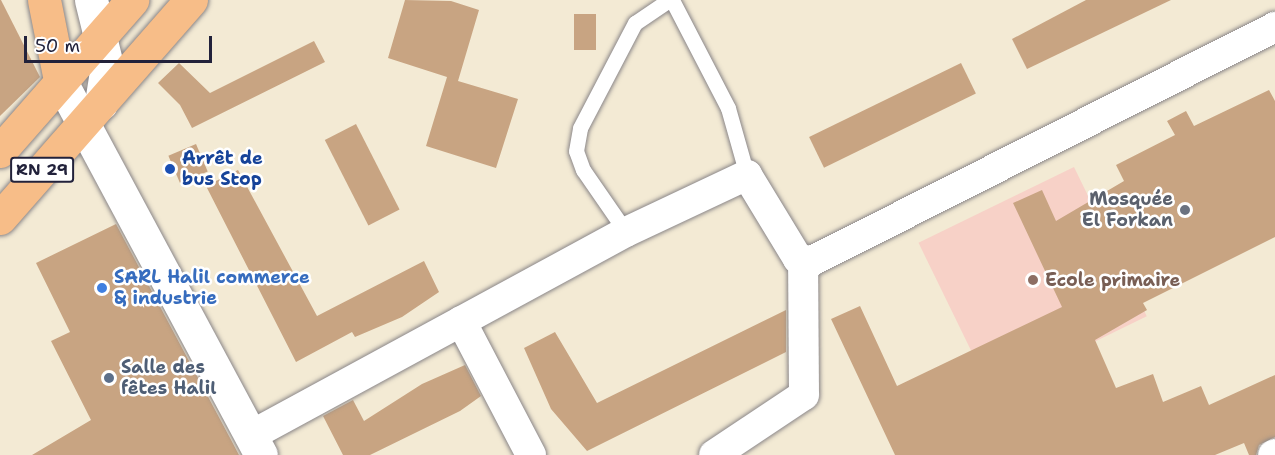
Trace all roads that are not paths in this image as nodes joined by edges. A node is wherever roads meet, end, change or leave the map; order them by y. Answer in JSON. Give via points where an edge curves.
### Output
{"nodes":[{"id":1,"x":44,"y":0,"type":"edge"},
{"id":2,"x":92,"y":0,"type":"edge"},
{"id":3,"x":132,"y":0,"type":"edge"},
{"id":4,"x":191,"y":0,"type":"edge"},
{"id":5,"x":671,"y":0,"type":"edge"},
{"id":6,"x":1275,"y":27,"type":"edge"},
{"id":7,"x":101,"y":33,"type":"junction"},
{"id":8,"x":60,"y":80,"type":"junction"},
{"id":9,"x":93,"y":113,"type":"junction"},
{"id":10,"x":0,"y":151,"type":"edge"},
{"id":11,"x":747,"y":175,"type":"junction"},
{"id":12,"x":0,"y":218,"type":"edge"},
{"id":13,"x":626,"y":232,"type":"junction"},
{"id":14,"x":803,"y":264,"type":"junction"},
{"id":15,"x":461,"y":321,"type":"junction"},
{"id":16,"x":256,"y":445,"type":"edge"},
{"id":17,"x":531,"y":455,"type":"edge"},
{"id":18,"x":714,"y":455,"type":"edge"}],
"edges":[{"from":1,"to":8,"type":"highway"},
{"from":2,"to":7,"type":"street"},
{"from":3,"to":7,"type":"highway","number":"RN 29"},
{"from":4,"to":9,"type":"highway","number":"RN 29"},
{"from":5,"to":11,"type":"lane","via":[[728,108]]},
{"from":5,"to":13,"type":"lane","via":[[635,23],[580,128],[576,151],[583,170]]},
{"from":6,"to":14,"type":"street"},
{"from":7,"to":8,"type":"highway","number":"RN 29"},
{"from":7,"to":9,"type":"street","via":[[107,65]]},
{"from":8,"to":9,"type":"street"},
{"from":8,"to":10,"type":"highway","number":"RN 29"},
{"from":9,"to":12,"type":"highway","number":"RN 29"},
{"from":9,"to":16,"type":"street"},
{"from":11,"to":13,"type":"street"},
{"from":11,"to":14,"type":"street"},
{"from":13,"to":15,"type":"street"},
{"from":14,"to":18,"type":"street","via":[[804,395]]},
{"from":15,"to":16,"type":"street"},
{"from":15,"to":17,"type":"street"}]}
